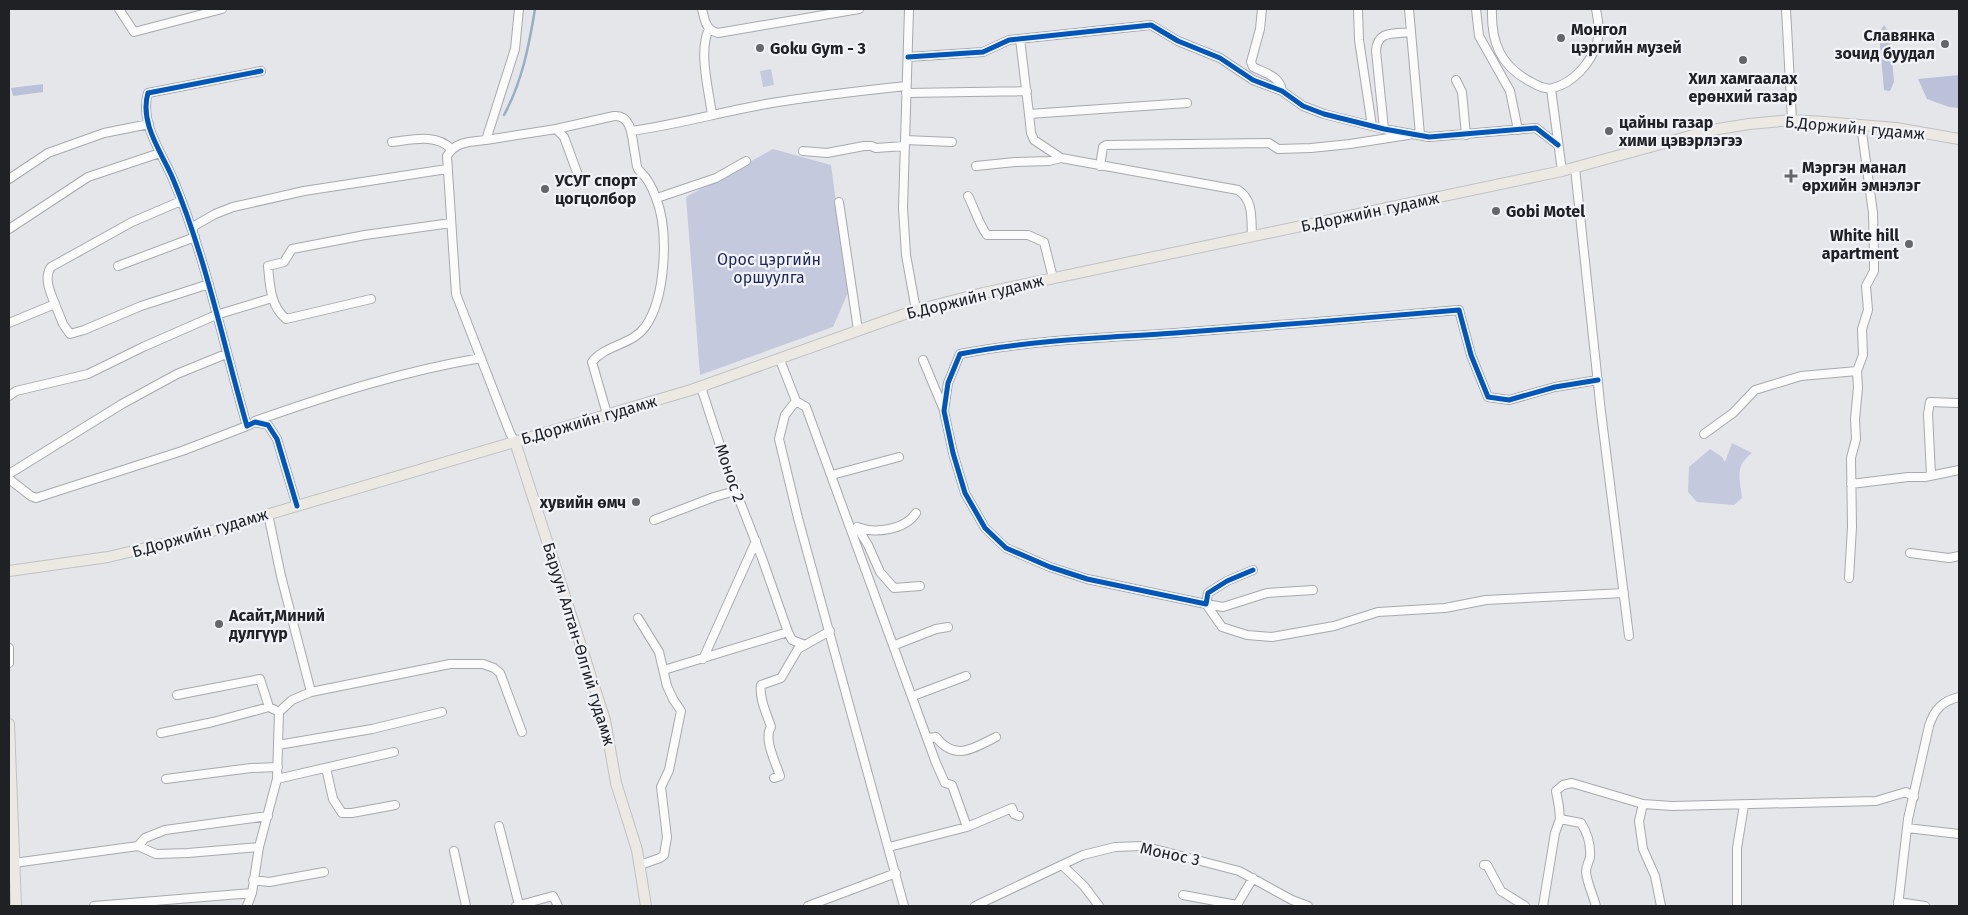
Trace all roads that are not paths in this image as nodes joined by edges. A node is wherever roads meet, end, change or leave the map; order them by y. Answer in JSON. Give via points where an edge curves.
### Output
{"nodes":[{"id":1,"x":119,"y":9,"type":"edge"},
{"id":2,"x":222,"y":9,"type":"edge"},
{"id":3,"x":519,"y":9,"type":"edge"},
{"id":4,"x":702,"y":9,"type":"edge"},
{"id":5,"x":859,"y":9,"type":"edge"},
{"id":6,"x":909,"y":9,"type":"edge"},
{"id":7,"x":1262,"y":9,"type":"edge"},
{"id":8,"x":1358,"y":9,"type":"edge"},
{"id":9,"x":1409,"y":9,"type":"edge"},
{"id":10,"x":1476,"y":9,"type":"edge"},
{"id":11,"x":1492,"y":9,"type":"edge"},
{"id":12,"x":1596,"y":9,"type":"edge"},
{"id":13,"x":1786,"y":9,"type":"edge"},
{"id":14,"x":709,"y":29,"type":"junction"},
{"id":15,"x":1411,"y":32,"type":"junction"},
{"id":16,"x":1020,"y":39,"type":"junction"},
{"id":17,"x":908,"y":57,"type":"junction"},
{"id":18,"x":261,"y":71,"type":"dead end"},
{"id":19,"x":1456,"y":80,"type":"dead end"},
{"id":20,"x":1551,"y":89,"type":"junction"},
{"id":21,"x":906,"y":90,"type":"junction"},
{"id":22,"x":1027,"y":91,"type":"junction"},
{"id":23,"x":1282,"y":91,"type":"junction"},
{"id":24,"x":1187,"y":103,"type":"dead end"},
{"id":25,"x":1030,"y":114,"type":"junction"},
{"id":26,"x":712,"y":115,"type":"junction"},
{"id":27,"x":1792,"y":120,"type":"junction"},
{"id":28,"x":149,"y":124,"type":"junction"},
{"id":29,"x":1861,"y":125,"type":"junction"},
{"id":30,"x":1372,"y":126,"type":"junction"},
{"id":31,"x":1384,"y":128,"type":"junction"},
{"id":32,"x":556,"y":129,"type":"junction"},
{"id":33,"x":1518,"y":130,"type":"junction"},
{"id":34,"x":631,"y":131,"type":"junction"},
{"id":35,"x":1416,"y":135,"type":"junction"},
{"id":36,"x":1466,"y":135,"type":"junction"},
{"id":37,"x":1959,"y":139,"type":"edge"},
{"id":38,"x":486,"y":140,"type":"junction"},
{"id":39,"x":392,"y":142,"type":"dead end"},
{"id":40,"x":952,"y":142,"type":"dead end"},
{"id":41,"x":904,"y":143,"type":"junction"},
{"id":42,"x":1558,"y":145,"type":"junction"},
{"id":43,"x":451,"y":148,"type":"junction"},
{"id":44,"x":803,"y":152,"type":"dead end"},
{"id":45,"x":160,"y":153,"type":"junction"},
{"id":46,"x":1061,"y":158,"type":"junction"},
{"id":47,"x":746,"y":161,"type":"dead end"},
{"id":48,"x":976,"y":166,"type":"dead end"},
{"id":49,"x":1100,"y":166,"type":"junction"},
{"id":50,"x":1575,"y":168,"type":"junction"},
{"id":51,"x":447,"y":169,"type":"junction"},
{"id":52,"x":1562,"y":171,"type":"junction"},
{"id":53,"x":578,"y":175,"type":"dead end"},
{"id":54,"x":9,"y":179,"type":"edge"},
{"id":55,"x":968,"y":196,"type":"dead end"},
{"id":56,"x":656,"y":198,"type":"junction"},
{"id":57,"x":181,"y":201,"type":"junction"},
{"id":58,"x":839,"y":202,"type":"dead end"},
{"id":59,"x":451,"y":223,"type":"junction"},
{"id":60,"x":9,"y":229,"type":"edge"},
{"id":61,"x":194,"y":234,"type":"junction"},
{"id":62,"x":1252,"y":237,"type":"junction"},
{"id":63,"x":118,"y":266,"type":"dead end"},
{"id":64,"x":1053,"y":278,"type":"junction"},
{"id":65,"x":208,"y":284,"type":"junction"},
{"id":66,"x":272,"y":298,"type":"junction"},
{"id":67,"x":371,"y":299,"type":"dead end"},
{"id":68,"x":55,"y":304,"type":"junction"},
{"id":69,"x":916,"y":310,"type":"junction"},
{"id":70,"x":216,"y":314,"type":"junction"},
{"id":71,"x":9,"y":323,"type":"edge"},
{"id":72,"x":858,"y":330,"type":"junction"},
{"id":73,"x":226,"y":354,"type":"junction"},
{"id":74,"x":481,"y":358,"type":"junction"},
{"id":75,"x":780,"y":360,"type":"junction"},
{"id":76,"x":923,"y":360,"type":"dead end"},
{"id":77,"x":1857,"y":371,"type":"junction"},
{"id":78,"x":1598,"y":380,"type":"junction"},
{"id":79,"x":701,"y":387,"type":"junction"},
{"id":80,"x":9,"y":396,"type":"edge"},
{"id":81,"x":796,"y":401,"type":"junction"},
{"id":82,"x":1958,"y":403,"type":"dead end"},
{"id":83,"x":944,"y":411,"type":"junction"},
{"id":84,"x":607,"y":414,"type":"junction"},
{"id":85,"x":255,"y":422,"type":"junction"},
{"id":86,"x":247,"y":426,"type":"junction"},
{"id":87,"x":1704,"y":434,"type":"dead end"},
{"id":88,"x":515,"y":442,"type":"junction"},
{"id":89,"x":899,"y":457,"type":"dead end"},
{"id":90,"x":1959,"y":470,"type":"edge"},
{"id":91,"x":9,"y":474,"type":"edge"},
{"id":92,"x":832,"y":475,"type":"junction"},
{"id":93,"x":1931,"y":476,"type":"junction"},
{"id":94,"x":9,"y":479,"type":"edge"},
{"id":95,"x":1851,"y":484,"type":"junction"},
{"id":96,"x":735,"y":491,"type":"junction"},
{"id":97,"x":297,"y":506,"type":"junction"},
{"id":98,"x":916,"y":512,"type":"dead end"},
{"id":99,"x":268,"y":514,"type":"junction"},
{"id":100,"x":654,"y":520,"type":"dead end"},
{"id":101,"x":854,"y":526,"type":"junction"},
{"id":102,"x":756,"y":541,"type":"junction"},
{"id":103,"x":1910,"y":553,"type":"dead end"},
{"id":104,"x":1959,"y":556,"type":"edge"},
{"id":105,"x":1253,"y":570,"type":"dead end"},
{"id":106,"x":9,"y":571,"type":"edge"},
{"id":107,"x":1849,"y":578,"type":"dead end"},
{"id":108,"x":920,"y":586,"type":"dead end"},
{"id":109,"x":1313,"y":590,"type":"dead end"},
{"id":110,"x":1624,"y":593,"type":"junction"},
{"id":111,"x":1206,"y":604,"type":"junction"},
{"id":112,"x":638,"y":618,"type":"dead end"},
{"id":113,"x":948,"y":627,"type":"dead end"},
{"id":114,"x":830,"y":631,"type":"junction"},
{"id":115,"x":788,"y":632,"type":"junction"},
{"id":116,"x":1629,"y":636,"type":"dead end"},
{"id":117,"x":805,"y":645,"type":"junction"},
{"id":118,"x":895,"y":645,"type":"junction"},
{"id":119,"x":9,"y":648,"type":"edge"},
{"id":120,"x":704,"y":659,"type":"junction"},
{"id":121,"x":9,"y":663,"type":"edge"},
{"id":122,"x":664,"y":670,"type":"junction"},
{"id":123,"x":966,"y":676,"type":"dead end"},
{"id":124,"x":311,"y":692,"type":"junction"},
{"id":125,"x":177,"y":695,"type":"dead end"},
{"id":126,"x":913,"y":696,"type":"junction"},
{"id":127,"x":1959,"y":697,"type":"edge"},
{"id":128,"x":269,"y":707,"type":"junction"},
{"id":129,"x":279,"y":712,"type":"junction"},
{"id":130,"x":442,"y":712,"type":"dead end"},
{"id":131,"x":9,"y":724,"type":"edge"},
{"id":132,"x":522,"y":732,"type":"dead end"},
{"id":133,"x":161,"y":733,"type":"dead end"},
{"id":134,"x":996,"y":737,"type":"dead end"},
{"id":135,"x":928,"y":738,"type":"junction"},
{"id":136,"x":278,"y":745,"type":"junction"},
{"id":137,"x":394,"y":752,"type":"dead end"},
{"id":138,"x":278,"y":767,"type":"junction"},
{"id":139,"x":326,"y":768,"type":"junction"},
{"id":140,"x":774,"y":778,"type":"dead end"},
{"id":141,"x":277,"y":779,"type":"junction"},
{"id":142,"x":166,"y":780,"type":"dead end"},
{"id":143,"x":1914,"y":797,"type":"junction"},
{"id":144,"x":1643,"y":804,"type":"junction"},
{"id":145,"x":396,"y":805,"type":"dead end"},
{"id":146,"x":1744,"y":805,"type":"junction"},
{"id":147,"x":268,"y":816,"type":"junction"},
{"id":148,"x":1019,"y":816,"type":"dead end"},
{"id":149,"x":1560,"y":819,"type":"junction"},
{"id":150,"x":499,"y":826,"type":"dead end"},
{"id":151,"x":967,"y":826,"type":"junction"},
{"id":152,"x":1906,"y":828,"type":"junction"},
{"id":153,"x":1959,"y":834,"type":"edge"},
{"id":154,"x":138,"y":846,"type":"junction"},
{"id":155,"x":259,"y":847,"type":"junction"},
{"id":156,"x":889,"y":847,"type":"junction"},
{"id":157,"x":454,"y":851,"type":"dead end"},
{"id":158,"x":14,"y":863,"type":"junction"},
{"id":159,"x":640,"y":865,"type":"junction"},
{"id":160,"x":1062,"y":865,"type":"junction"},
{"id":161,"x":1484,"y":865,"type":"dead end"},
{"id":162,"x":324,"y":872,"type":"dead end"},
{"id":163,"x":896,"y":872,"type":"junction"},
{"id":164,"x":1253,"y":878,"type":"junction"},
{"id":165,"x":254,"y":880,"type":"junction"},
{"id":166,"x":252,"y":893,"type":"junction"},
{"id":167,"x":1183,"y":895,"type":"dead end"},
{"id":168,"x":1898,"y":904,"type":"edge"},
{"id":169,"x":16,"y":906,"type":"edge"},
{"id":170,"x":94,"y":906,"type":"edge"},
{"id":171,"x":247,"y":906,"type":"edge"},
{"id":172,"x":466,"y":906,"type":"edge"},
{"id":173,"x":517,"y":906,"type":"edge"},
{"id":174,"x":558,"y":906,"type":"edge"},
{"id":175,"x":646,"y":906,"type":"edge"},
{"id":176,"x":808,"y":906,"type":"edge"},
{"id":177,"x":904,"y":906,"type":"edge"},
{"id":178,"x":975,"y":906,"type":"edge"},
{"id":179,"x":1099,"y":906,"type":"edge"},
{"id":180,"x":1308,"y":906,"type":"edge"},
{"id":181,"x":1525,"y":906,"type":"edge"},
{"id":182,"x":1543,"y":906,"type":"edge"},
{"id":183,"x":1596,"y":906,"type":"edge"},
{"id":184,"x":1661,"y":906,"type":"edge"},
{"id":185,"x":1737,"y":906,"type":"edge"},
{"id":186,"x":1925,"y":906,"type":"edge"}],
"edges":[{"from":1,"to":2,"type":"street","via":[[134,32]]},
{"from":3,"to":38,"type":"street","via":[[515,49]]},
{"from":4,"to":14,"type":"street"},
{"from":5,"to":14,"type":"street","via":[[721,32]]},
{"from":6,"to":17,"type":"street"},
{"from":7,"to":23,"type":"street","via":[[1252,67],[1276,78]]},
{"from":8,"to":30,"type":"street","via":[[1359,40]]},
{"from":9,"to":15,"type":"street"},
{"from":10,"to":33,"type":"street","via":[[1479,36],[1510,91]]},
{"from":11,"to":20,"type":"street","via":[[1495,45],[1508,66],[1536,85]]},
{"from":12,"to":20,"type":"street","via":[[1598,42],[1587,64],[1570,80]]},
{"from":13,"to":27,"type":"street"},
{"from":14,"to":26,"type":"street","via":[[704,53]]},
{"from":15,"to":31,"type":"street","via":[[1387,34],[1376,42]]},
{"from":15,"to":35,"type":"street"},
{"from":16,"to":17,"type":"street","via":[[983,52]]},
{"from":16,"to":22,"type":"street"},
{"from":16,"to":23,"type":"street","via":[[1151,25],[1178,41],[1220,58],[1253,80]]},
{"from":17,"to":21,"type":"street"},
{"from":18,"to":28,"type":"street","via":[[148,93]]},
{"from":19,"to":36,"type":"street","via":[[1462,92]]},
{"from":20,"to":42,"type":"street"},
{"from":21,"to":22,"type":"street"},
{"from":21,"to":26,"type":"street","via":[[828,94]]},
{"from":21,"to":41,"type":"street"},
{"from":22,"to":25,"type":"street"},
{"from":23,"to":30,"type":"street","via":[[1303,106]]},
{"from":24,"to":25,"type":"street"},
{"from":25,"to":46,"type":"street","via":[[1034,140]]},
{"from":26,"to":34,"type":"street"},
{"from":27,"to":29,"type":"main road","name":"Б.Доржийн гудамж"},
{"from":27,"to":50,"type":"main road","name":"Б.Доржийн гудамж","via":[[1712,130]]},
{"from":28,"to":45,"type":"street"},
{"from":28,"to":54,"type":"street","via":[[104,133],[48,153]]},
{"from":29,"to":37,"type":"main road","name":"Б.Доржийн гудамж"},
{"from":29,"to":77,"type":"street","via":[[1874,213],[1874,271],[1866,286],[1868,310],[1862,329],[1862,355]]},
{"from":30,"to":31,"type":"street"},
{"from":31,"to":35,"type":"street"},
{"from":32,"to":34,"type":"street","via":[[618,115],[626,119]]},
{"from":32,"to":38,"type":"street"},
{"from":32,"to":53,"type":"street","via":[[564,137]]},
{"from":33,"to":36,"type":"street"},
{"from":33,"to":42,"type":"street","via":[[1539,129]]},
{"from":34,"to":56,"type":"street","via":[[638,168]]},
{"from":35,"to":36,"type":"street"},
{"from":35,"to":49,"type":"street","via":[[1312,148],[1279,149],[1269,143],[1106,145]]},
{"from":38,"to":43,"type":"street","via":[[457,144]]},
{"from":39,"to":43,"type":"street","via":[[426,139],[445,142]]},
{"from":40,"to":41,"type":"street"},
{"from":41,"to":44,"type":"street","via":[[827,153]]},
{"from":41,"to":69,"type":"street","via":[[906,255]]},
{"from":42,"to":52,"type":"street"},
{"from":43,"to":51,"type":"street"},
{"from":45,"to":57,"type":"street"},
{"from":45,"to":60,"type":"street","via":[[88,177]]},
{"from":46,"to":48,"type":"street"},
{"from":46,"to":49,"type":"street"},
{"from":47,"to":56,"type":"street","via":[[716,178]]},
{"from":49,"to":62,"type":"street","via":[[1238,190],[1249,202]]},
{"from":50,"to":52,"type":"main road","name":"Б.Доржийн гудамж"},
{"from":50,"to":78,"type":"street"},
{"from":51,"to":59,"type":"street"},
{"from":51,"to":61,"type":"street","via":[[304,191],[233,207],[194,226]]},
{"from":52,"to":62,"type":"main road","name":"Б.Доржийн гудамж"},
{"from":55,"to":64,"type":"street","via":[[987,234],[1028,235],[1044,242]]},
{"from":56,"to":84,"type":"street","via":[[664,244],[663,280],[651,315],[634,338],[597,356],[592,362]]},
{"from":57,"to":61,"type":"street"},
{"from":57,"to":68,"type":"street","via":[[132,222],[51,267],[48,281]]},
{"from":58,"to":72,"type":"street"},
{"from":59,"to":66,"type":"street","via":[[292,249],[284,262],[268,266]]},
{"from":59,"to":74,"type":"street","via":[[456,294]]},
{"from":61,"to":63,"type":"street"},
{"from":61,"to":65,"type":"street"},
{"from":62,"to":64,"type":"main road","name":"Б.Доржийн гудамж"},
{"from":64,"to":69,"type":"main road","name":"Б.Доржийн гудамж"},
{"from":65,"to":68,"type":"street","via":[[70,334]]},
{"from":65,"to":70,"type":"street"},
{"from":66,"to":67,"type":"street","via":[[278,312],[286,319]]},
{"from":66,"to":70,"type":"street"},
{"from":68,"to":71,"type":"street"},
{"from":69,"to":72,"type":"main road","name":"Б.Доржийн гудамж"},
{"from":70,"to":73,"type":"street"},
{"from":70,"to":80,"type":"street","via":[[88,374],[16,391]]},
{"from":72,"to":75,"type":"main road","name":"Б.Доржийн гудамж"},
{"from":73,"to":86,"type":"street"},
{"from":73,"to":91,"type":"street","via":[[177,374],[122,404]]},
{"from":74,"to":85,"type":"street","via":[[436,365],[341,392]]},
{"from":74,"to":88,"type":"street"},
{"from":75,"to":79,"type":"main road","name":"Б.Доржийн гудамж"},
{"from":75,"to":81,"type":"street"},
{"from":76,"to":83,"type":"street"},
{"from":77,"to":87,"type":"street","via":[[1801,376],[1755,390],[1733,413]]},
{"from":77,"to":95,"type":"street","via":[[1856,439],[1851,458]]},
{"from":78,"to":83,"type":"street","via":[[1555,387],[1509,400],[1488,397],[1471,355],[1459,310],[990,348],[960,354],[948,382]]},
{"from":78,"to":110,"type":"street"},
{"from":79,"to":84,"type":"main road","name":"Б.Доржийн гудамж"},
{"from":79,"to":96,"type":"street","name":"Монос 2"},
{"from":81,"to":92,"type":"street","via":[[806,406]]},
{"from":81,"to":114,"type":"street","via":[[785,415],[779,438]]},
{"from":82,"to":93,"type":"street","via":[[1930,402]]},
{"from":83,"to":111,"type":"street","via":[[965,493],[985,528],[1006,548],[1087,579]]},
{"from":84,"to":88,"type":"main road","name":"Б.Доржийн гудамж"},
{"from":85,"to":86,"type":"street"},
{"from":85,"to":97,"type":"street","via":[[268,425],[278,439]]},
{"from":86,"to":94,"type":"street","via":[[182,451],[36,498]]},
{"from":88,"to":97,"type":"main road","name":"Б.Доржийн гудамж"},
{"from":88,"to":159,"type":"main road","name":"Баруун Алтан-Өлгий гудамж","via":[[599,700],[616,783]]},
{"from":89,"to":92,"type":"street"},
{"from":90,"to":93,"type":"street"},
{"from":92,"to":101,"type":"street"},
{"from":93,"to":95,"type":"street"},
{"from":95,"to":107,"type":"street"},
{"from":96,"to":100,"type":"street"},
{"from":96,"to":102,"type":"street","name":"Монос 2"},
{"from":97,"to":99,"type":"main road","name":"Б.Доржийн гудамж"},
{"from":98,"to":101,"type":"street","via":[[912,520],[886,530],[873,532]]},
{"from":99,"to":106,"type":"main road","name":"Б.Доржийн гудамж","via":[[130,553]]},
{"from":99,"to":124,"type":"street"},
{"from":101,"to":108,"type":"street","via":[[868,544],[880,572],[894,588]]},
{"from":101,"to":118,"type":"street"},
{"from":102,"to":115,"type":"street","name":"Монос 2"},
{"from":102,"to":120,"type":"street"},
{"from":103,"to":104,"type":"street","via":[[1949,558]]},
{"from":105,"to":111,"type":"street","via":[[1208,593]]},
{"from":109,"to":111,"type":"street","via":[[1267,593],[1223,607]]},
{"from":110,"to":111,"type":"street","via":[[1486,600],[1445,608],[1378,612],[1334,626],[1272,637],[1247,635],[1222,627]]},
{"from":110,"to":116,"type":"street"},
{"from":112,"to":122,"type":"street","via":[[659,652]]},
{"from":113,"to":118,"type":"street"},
{"from":114,"to":117,"type":"street"},
{"from":114,"to":156,"type":"street"},
{"from":115,"to":117,"type":"street","via":[[792,640]]},
{"from":115,"to":120,"type":"street"},
{"from":117,"to":140,"type":"street","via":[[798,649],[781,678],[761,685],[772,727],[768,732],[769,740],[780,776]]},
{"from":118,"to":126,"type":"street"},
{"from":119,"to":121,"type":"street"},
{"from":120,"to":122,"type":"street"},
{"from":122,"to":159,"type":"street","via":[[673,699],[681,711],[669,770],[661,787],[667,837],[664,855]]},
{"from":123,"to":126,"type":"street"},
{"from":124,"to":129,"type":"street","via":[[292,700]]},
{"from":124,"to":132,"type":"street","via":[[450,664],[484,664],[500,673]]},
{"from":125,"to":128,"type":"street","via":[[260,679]]},
{"from":126,"to":135,"type":"street"},
{"from":127,"to":143,"type":"street","via":[[1950,699],[1934,712]]},
{"from":128,"to":129,"type":"street"},
{"from":128,"to":133,"type":"street"},
{"from":129,"to":136,"type":"street"},
{"from":130,"to":136,"type":"street","via":[[372,729]]},
{"from":131,"to":158,"type":"main road"},
{"from":134,"to":135,"type":"street","via":[[968,751],[958,752],[942,746],[936,737]]},
{"from":135,"to":151,"type":"street","via":[[946,783],[952,785]]},
{"from":136,"to":138,"type":"street"},
{"from":137,"to":139,"type":"street"},
{"from":138,"to":141,"type":"street"},
{"from":138,"to":142,"type":"street"},
{"from":139,"to":141,"type":"street"},
{"from":139,"to":145,"type":"street","via":[[333,799],[342,812]]},
{"from":141,"to":147,"type":"street"},
{"from":143,"to":146,"type":"street","via":[[1906,792],[1876,800]]},
{"from":143,"to":152,"type":"street"},
{"from":144,"to":146,"type":"street"},
{"from":144,"to":149,"type":"street","via":[[1572,783],[1556,791]]},
{"from":144,"to":184,"type":"street","via":[[1639,821],[1642,849],[1655,876]]},
{"from":146,"to":185,"type":"street","via":[[1737,848]]},
{"from":147,"to":154,"type":"street","via":[[165,830],[145,838]]},
{"from":147,"to":155,"type":"street"},
{"from":148,"to":151,"type":"street","via":[[1012,808]]},
{"from":149,"to":182,"type":"street"},
{"from":149,"to":183,"type":"street","via":[[1581,823],[1584,828],[1590,858],[1587,876]]},
{"from":150,"to":173,"type":"street"},
{"from":151,"to":156,"type":"street"},
{"from":152,"to":153,"type":"street"},
{"from":152,"to":168,"type":"street"},
{"from":154,"to":155,"type":"street","via":[[156,854]]},
{"from":154,"to":158,"type":"street"},
{"from":155,"to":165,"type":"street"},
{"from":156,"to":163,"type":"street"},
{"from":157,"to":172,"type":"street"},
{"from":158,"to":169,"type":"main road"},
{"from":159,"to":175,"type":"main road","name":"Баруун Алтан-Өлгий гудамж"},
{"from":160,"to":164,"type":"street","name":"Монос 3","via":[[1098,850],[1143,846],[1239,871]]},
{"from":160,"to":178,"type":"street","name":"Монос 3"},
{"from":160,"to":179,"type":"street"},
{"from":161,"to":181,"type":"street","via":[[1501,891]]},
{"from":162,"to":165,"type":"street","via":[[269,882]]},
{"from":163,"to":176,"type":"street"},
{"from":163,"to":177,"type":"street"},
{"from":164,"to":167,"type":"street","via":[[1237,905]]},
{"from":164,"to":180,"type":"street","name":"Монос 3"},
{"from":165,"to":166,"type":"street"},
{"from":166,"to":170,"type":"street"},
{"from":166,"to":171,"type":"street"},
{"from":168,"to":186,"type":"street"},
{"from":173,"to":174,"type":"street","via":[[553,896]]}]}
